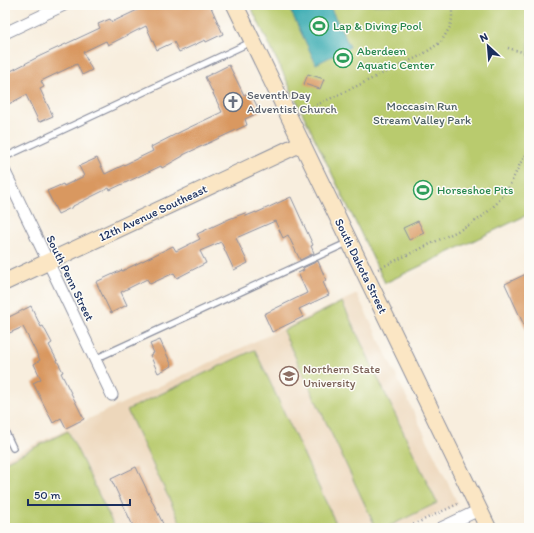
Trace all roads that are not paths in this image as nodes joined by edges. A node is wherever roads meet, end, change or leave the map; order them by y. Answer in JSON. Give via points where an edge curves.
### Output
{"nodes":[{"id":1,"x":64,"y":5,"type":"edge"},
{"id":2,"x":234,"y":5,"type":"edge"},
{"id":3,"x":5,"y":33,"type":"edge"},
{"id":4,"x":252,"y":42,"type":"junction"},
{"id":5,"x":302,"y":143,"type":"junction"},
{"id":6,"x":5,"y":157,"type":"edge"},
{"id":7,"x":5,"y":172,"type":"edge"},
{"id":8,"x":349,"y":242,"type":"junction"},
{"id":9,"x":48,"y":262,"type":"junction"},
{"id":10,"x":5,"y":282,"type":"edge"},
{"id":11,"x":95,"y":359,"type":"junction"},
{"id":12,"x":112,"y":395,"type":"dead end"},
{"id":13,"x":5,"y":431,"type":"edge"},
{"id":14,"x":13,"y":448,"type":"dead end"},
{"id":15,"x":476,"y":503,"type":"junction"},
{"id":16,"x":441,"y":528,"type":"edge"},
{"id":17,"x":488,"y":528,"type":"edge"}],
"edges":[{"from":1,"to":3,"type":"street"},
{"from":2,"to":4,"type":"street","name":"South Dakota Street"},
{"from":4,"to":5,"type":"street","name":"South Dakota Street"},
{"from":4,"to":6,"type":"lane"},
{"from":5,"to":8,"type":"street","name":"South Dakota Street"},
{"from":5,"to":9,"type":"street","name":"12th Avenue Southeast"},
{"from":7,"to":9,"type":"street","name":"South Penn Street"},
{"from":8,"to":11,"type":"lane"},
{"from":8,"to":15,"type":"street","name":"South Dakota Street"},
{"from":9,"to":10,"type":"street","name":"12th Avenue Southeast"},
{"from":9,"to":11,"type":"street","name":"South Penn Street"},
{"from":11,"to":12,"type":"street","name":"South Penn Street"},
{"from":13,"to":14,"type":"lane"},
{"from":15,"to":16,"type":"street"},
{"from":15,"to":17,"type":"street","name":"South Dakota Street"}]}
